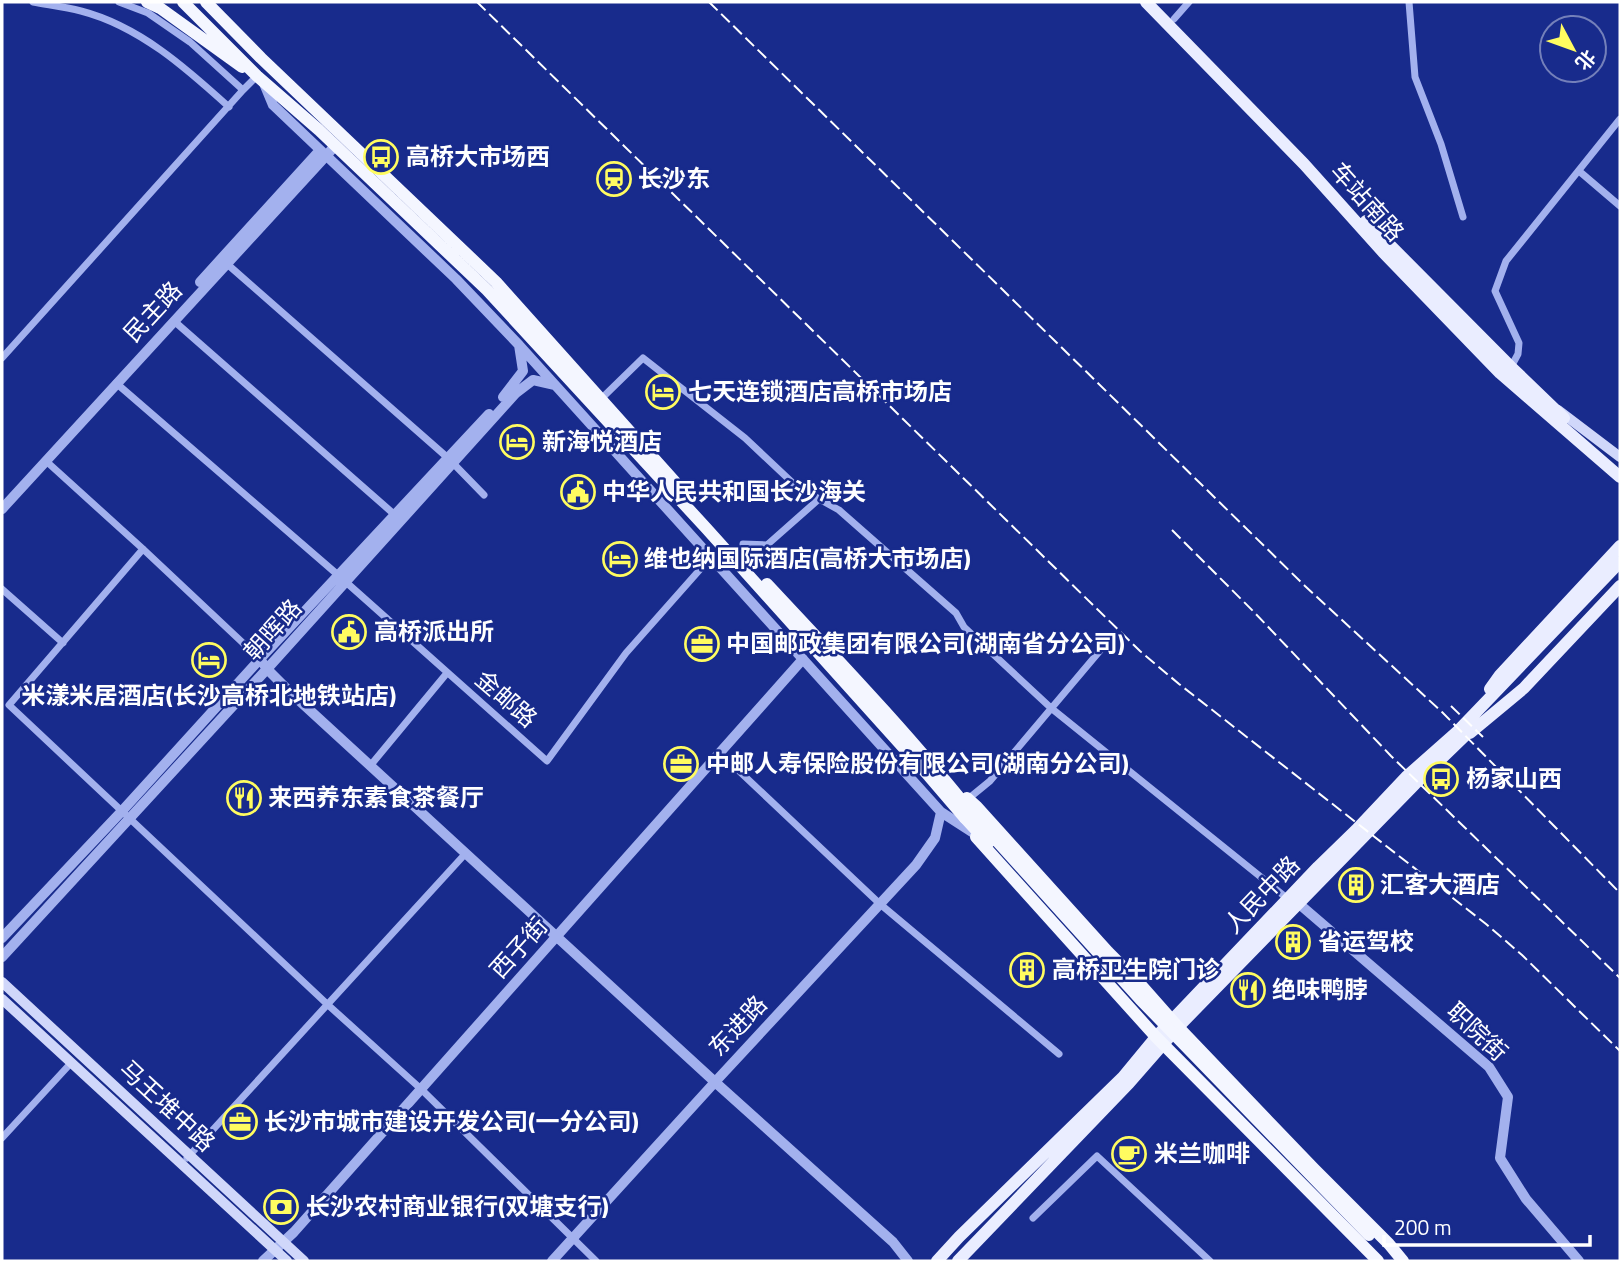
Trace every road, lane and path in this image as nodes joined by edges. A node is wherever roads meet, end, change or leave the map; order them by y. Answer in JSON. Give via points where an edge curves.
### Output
{"nodes":[{"id":1,"x":33,"y":2,"type":"edge"},
{"id":2,"x":85,"y":2,"type":"edge"},
{"id":3,"x":118,"y":2,"type":"edge"},
{"id":4,"x":147,"y":2,"type":"edge"},
{"id":5,"x":183,"y":2,"type":"edge"},
{"id":6,"x":206,"y":2,"type":"edge"},
{"id":7,"x":1146,"y":2,"type":"edge"},
{"id":8,"x":1157,"y":2,"type":"edge"},
{"id":9,"x":1189,"y":2,"type":"edge"},
{"id":10,"x":1409,"y":2,"type":"edge"},
{"id":11,"x":82,"y":11,"type":"junction"},
{"id":12,"x":1174,"y":19,"type":"junction"},
{"id":13,"x":236,"y":60,"type":"junction"},
{"id":14,"x":260,"y":78,"type":"junction"},
{"id":15,"x":243,"y":90,"type":"junction"},
{"id":16,"x":229,"y":107,"type":"junction"},
{"id":17,"x":1620,"y":119,"type":"edge"},
{"id":18,"x":335,"y":146,"type":"junction"},
{"id":19,"x":323,"y":153,"type":"junction"},
{"id":20,"x":1579,"y":171,"type":"junction"},
{"id":21,"x":1620,"y":206,"type":"edge"},
{"id":22,"x":1463,"y":217,"type":"dead end"},
{"id":23,"x":226,"y":263,"type":"junction"},
{"id":24,"x":174,"y":321,"type":"junction"},
{"id":25,"x":519,"y":345,"type":"junction"},
{"id":26,"x":2,"y":358,"type":"edge"},
{"id":27,"x":1511,"y":367,"type":"junction"},
{"id":28,"x":116,"y":383,"type":"junction"},
{"id":29,"x":555,"y":385,"type":"junction"},
{"id":30,"x":601,"y":398,"type":"junction"},
{"id":31,"x":1544,"y":405,"type":"junction"},
{"id":32,"x":1564,"y":423,"type":"junction"},
{"id":33,"x":1620,"y":457,"type":"edge"},
{"id":34,"x":46,"y":461,"type":"junction"},
{"id":35,"x":450,"y":461,"type":"junction"},
{"id":36,"x":1620,"y":466,"type":"edge"},
{"id":37,"x":1620,"y":477,"type":"edge"},
{"id":38,"x":1620,"y":485,"type":"edge"},
{"id":39,"x":484,"y":495,"type":"dead end"},
{"id":40,"x":820,"y":499,"type":"junction"},
{"id":41,"x":2,"y":500,"type":"edge"},
{"id":42,"x":2,"y":509,"type":"edge"},
{"id":43,"x":395,"y":515,"type":"junction"},
{"id":44,"x":743,"y":544,"type":"dead end"},
{"id":45,"x":1620,"y":546,"type":"edge"},
{"id":46,"x":143,"y":549,"type":"junction"},
{"id":47,"x":711,"y":557,"type":"junction"},
{"id":48,"x":1620,"y":562,"type":"edge"},
{"id":49,"x":1620,"y":573,"type":"edge"},
{"id":50,"x":341,"y":578,"type":"junction"},
{"id":51,"x":1620,"y":586,"type":"edge"},
{"id":52,"x":2,"y":589,"type":"edge"},
{"id":53,"x":1109,"y":640,"type":"dead end"},
{"id":54,"x":63,"y":642,"type":"junction"},
{"id":55,"x":260,"y":659,"type":"junction"},
{"id":56,"x":803,"y":659,"type":"junction"},
{"id":57,"x":267,"y":669,"type":"junction"},
{"id":58,"x":447,"y":673,"type":"junction"},
{"id":59,"x":1051,"y":708,"type":"junction"},
{"id":60,"x":1460,"y":736,"type":"junction"},
{"id":61,"x":720,"y":753,"type":"junction"},
{"id":62,"x":370,"y":766,"type":"junction"},
{"id":63,"x":933,"y":773,"type":"junction"},
{"id":64,"x":968,"y":809,"type":"junction"},
{"id":65,"x":941,"y":812,"type":"junction"},
{"id":66,"x":126,"y":814,"type":"junction"},
{"id":67,"x":972,"y":832,"type":"junction"},
{"id":68,"x":466,"y":853,"type":"junction"},
{"id":69,"x":1293,"y":901,"type":"junction"},
{"id":70,"x":880,"y":904,"type":"junction"},
{"id":71,"x":556,"y":937,"type":"junction"},
{"id":72,"x":2,"y":938,"type":"edge"},
{"id":73,"x":2,"y":957,"type":"edge"},
{"id":74,"x":2,"y":982,"type":"edge"},
{"id":75,"x":2,"y":999,"type":"edge"},
{"id":76,"x":327,"y":1004,"type":"junction"},
{"id":77,"x":1175,"y":1023,"type":"junction"},
{"id":78,"x":1159,"y":1041,"type":"junction"},
{"id":79,"x":1059,"y":1054,"type":"dead end"},
{"id":80,"x":71,"y":1063,"type":"junction"},
{"id":81,"x":715,"y":1082,"type":"junction"},
{"id":82,"x":421,"y":1089,"type":"junction"},
{"id":83,"x":2,"y":1138,"type":"edge"},
{"id":84,"x":185,"y":1160,"type":"junction"},
{"id":85,"x":1033,"y":1218,"type":"dead end"},
{"id":86,"x":1366,"y":1239,"type":"junction"},
{"id":87,"x":572,"y":1240,"type":"junction"},
{"id":88,"x":279,"y":1246,"type":"junction"},
{"id":89,"x":1377,"y":1260,"type":"edge"},
{"id":90,"x":263,"y":1261,"type":"edge"},
{"id":91,"x":287,"y":1261,"type":"edge"},
{"id":92,"x":303,"y":1261,"type":"edge"},
{"id":93,"x":552,"y":1261,"type":"edge"},
{"id":94,"x":596,"y":1261,"type":"edge"},
{"id":95,"x":908,"y":1261,"type":"edge"},
{"id":96,"x":937,"y":1261,"type":"edge"},
{"id":97,"x":958,"y":1261,"type":"edge"},
{"id":98,"x":1210,"y":1261,"type":"edge"},
{"id":99,"x":1395,"y":1261,"type":"edge"},
{"id":100,"x":1404,"y":1261,"type":"edge"},
{"id":101,"x":1579,"y":1261,"type":"edge"}],
"edges":[{"from":1,"to":11,"type":"street"},
{"from":2,"to":11,"type":"street"},
{"from":3,"to":15,"type":"street","via":[[148,13],[190,42]]},
{"from":4,"to":13,"type":"highway"},
{"from":5,"to":13,"type":"highway"},
{"from":6,"to":30,"type":"highway","via":[[496,282]]},
{"from":7,"to":31,"type":"main road","name":"车站南路","via":[[1491,364]]},
{"from":8,"to":12,"type":"main road","name":"车站南路"},
{"from":9,"to":12,"type":"street"},
{"from":10,"to":22,"type":"street","via":[[1416,77]]},
{"from":11,"to":16,"type":"street","via":[[160,49]]},
{"from":12,"to":27,"type":"main road","name":"车站南路"},
{"from":13,"to":14,"type":"highway"},
{"from":14,"to":15,"type":"street"},
{"from":14,"to":18,"type":"highway"},
{"from":14,"to":19,"type":"street","via":[[273,105]]},
{"from":15,"to":16,"type":"street"},
{"from":16,"to":26,"type":"street"},
{"from":17,"to":20,"type":"street"},
{"from":18,"to":19,"type":"street","name":"民主路"},
{"from":18,"to":63,"type":"highway","via":[[487,290]]},
{"from":19,"to":23,"type":"street","name":"民主路"},
{"from":19,"to":25,"type":"street"},
{"from":19,"to":41,"type":"street","name":"民主路"},
{"from":20,"to":21,"type":"street"},
{"from":20,"to":27,"type":"street","via":[[1506,261],[1495,291],[1519,343]]},
{"from":23,"to":24,"type":"street","name":"民主路"},
{"from":23,"to":35,"type":"street"},
{"from":24,"to":28,"type":"street","name":"民主路"},
{"from":24,"to":43,"type":"street"},
{"from":25,"to":29,"type":"street"},
{"from":25,"to":35,"type":"street","name":"朝晖路","via":[[523,370]]},
{"from":27,"to":31,"type":"main road","name":"车站南路"},
{"from":28,"to":34,"type":"street","name":"民主路"},
{"from":28,"to":50,"type":"street","name":"金邮路"},
{"from":29,"to":35,"type":"street","name":"朝晖路","via":[[533,380]]},
{"from":29,"to":47,"type":"street"},
{"from":30,"to":40,"type":"street","via":[[643,358],[745,438],[796,486]]},
{"from":30,"to":63,"type":"highway","via":[[731,547],[829,650]]},
{"from":31,"to":32,"type":"main road","name":"车站南路"},
{"from":31,"to":33,"type":"main road"},
{"from":31,"to":38,"type":"main road","via":[[1566,437]]},
{"from":32,"to":36,"type":"main road"},
{"from":32,"to":37,"type":"main road"},
{"from":34,"to":42,"type":"street","name":"民主路"},
{"from":34,"to":46,"type":"street"},
{"from":35,"to":39,"type":"street"},
{"from":35,"to":43,"type":"street","name":"朝晖路"},
{"from":35,"to":50,"type":"street","name":"朝晖路"},
{"from":40,"to":44,"type":"street","via":[[767,545]]},
{"from":40,"to":59,"type":"street","via":[[839,510],[956,613],[964,627]]},
{"from":43,"to":50,"type":"street","name":"朝晖路"},
{"from":45,"to":60,"type":"main road","via":[[1500,675]]},
{"from":46,"to":54,"type":"street"},
{"from":46,"to":55,"type":"street"},
{"from":47,"to":56,"type":"street"},
{"from":47,"to":58,"type":"street","name":"金邮路","via":[[626,653],[547,761]]},
{"from":48,"to":60,"type":"main road","name":"人民中路"},
{"from":49,"to":60,"type":"main road","name":"人民中路"},
{"from":50,"to":55,"type":"street","name":"朝晖路"},
{"from":50,"to":57,"type":"street","name":"朝晖路"},
{"from":50,"to":58,"type":"street","name":"金邮路"},
{"from":51,"to":60,"type":"main road","via":[[1524,688]]},
{"from":52,"to":54,"type":"street"},
{"from":53,"to":59,"type":"street"},
{"from":54,"to":66,"type":"street","via":[[9,705]]},
{"from":55,"to":57,"type":"street"},
{"from":55,"to":66,"type":"street","name":"朝晖路"},
{"from":56,"to":61,"type":"street","name":"西子街"},
{"from":56,"to":65,"type":"street"},
{"from":57,"to":62,"type":"street"},
{"from":57,"to":66,"type":"street","name":"朝晖路"},
{"from":58,"to":62,"type":"street"},
{"from":59,"to":64,"type":"street"},
{"from":59,"to":69,"type":"street"},
{"from":60,"to":69,"type":"main road","name":"人民中路"},
{"from":61,"to":70,"type":"street"},
{"from":61,"to":71,"type":"street","name":"西子街"},
{"from":62,"to":68,"type":"street"},
{"from":63,"to":64,"type":"highway"},
{"from":63,"to":64,"type":"highway"},
{"from":63,"to":67,"type":"highway"},
{"from":64,"to":77,"type":"highway"},
{"from":64,"to":86,"type":"highway","bridge":true,"via":[[1135,1004]]},
{"from":65,"to":67,"type":"street"},
{"from":65,"to":70,"type":"street","name":"东进路","via":[[934,838]]},
{"from":66,"to":72,"type":"street","name":"朝晖路"},
{"from":66,"to":73,"type":"street","name":"朝晖路"},
{"from":66,"to":76,"type":"street"},
{"from":67,"to":78,"type":"highway"},
{"from":68,"to":71,"type":"street"},
{"from":68,"to":76,"type":"street"},
{"from":69,"to":77,"type":"main road","name":"人民中路"},
{"from":69,"to":101,"type":"street","name":"职院街","via":[[1489,1067],[1508,1097],[1500,1158],[1526,1199]]},
{"from":70,"to":79,"type":"street"},
{"from":70,"to":81,"type":"street","name":"东进路"},
{"from":71,"to":81,"type":"street"},
{"from":71,"to":82,"type":"street","name":"西子街"},
{"from":74,"to":84,"type":"main road","name":"马王堆中路"},
{"from":75,"to":80,"type":"main road","name":"马王堆中路"},
{"from":76,"to":82,"type":"street"},
{"from":76,"to":84,"type":"street"},
{"from":77,"to":78,"type":"main road","name":"人民中路"},
{"from":77,"to":100,"type":"highway"},
{"from":78,"to":89,"type":"highway"},
{"from":78,"to":96,"type":"main road","name":"人民中路"},
{"from":78,"to":97,"type":"main road","name":"人民中路","via":[[1129,1083]]},
{"from":80,"to":83,"type":"street"},
{"from":80,"to":84,"type":"main road","name":"马王堆中路"},
{"from":81,"to":87,"type":"street","name":"东进路"},
{"from":81,"to":95,"type":"street","via":[[893,1242]]},
{"from":82,"to":87,"type":"street"},
{"from":82,"to":88,"type":"street","name":"西子街"},
{"from":84,"to":88,"type":"main road","name":"马王堆中路"},
{"from":85,"to":98,"type":"street","via":[[1097,1156]]},
{"from":86,"to":89,"type":"highway"},
{"from":86,"to":99,"type":"highway"},
{"from":87,"to":93,"type":"street","name":"东进路"},
{"from":87,"to":94,"type":"street"},
{"from":88,"to":90,"type":"street","name":"西子街"},
{"from":88,"to":91,"type":"main road","name":"马王堆中路"},
{"from":88,"to":92,"type":"main road","name":"马王堆中路"}]}
